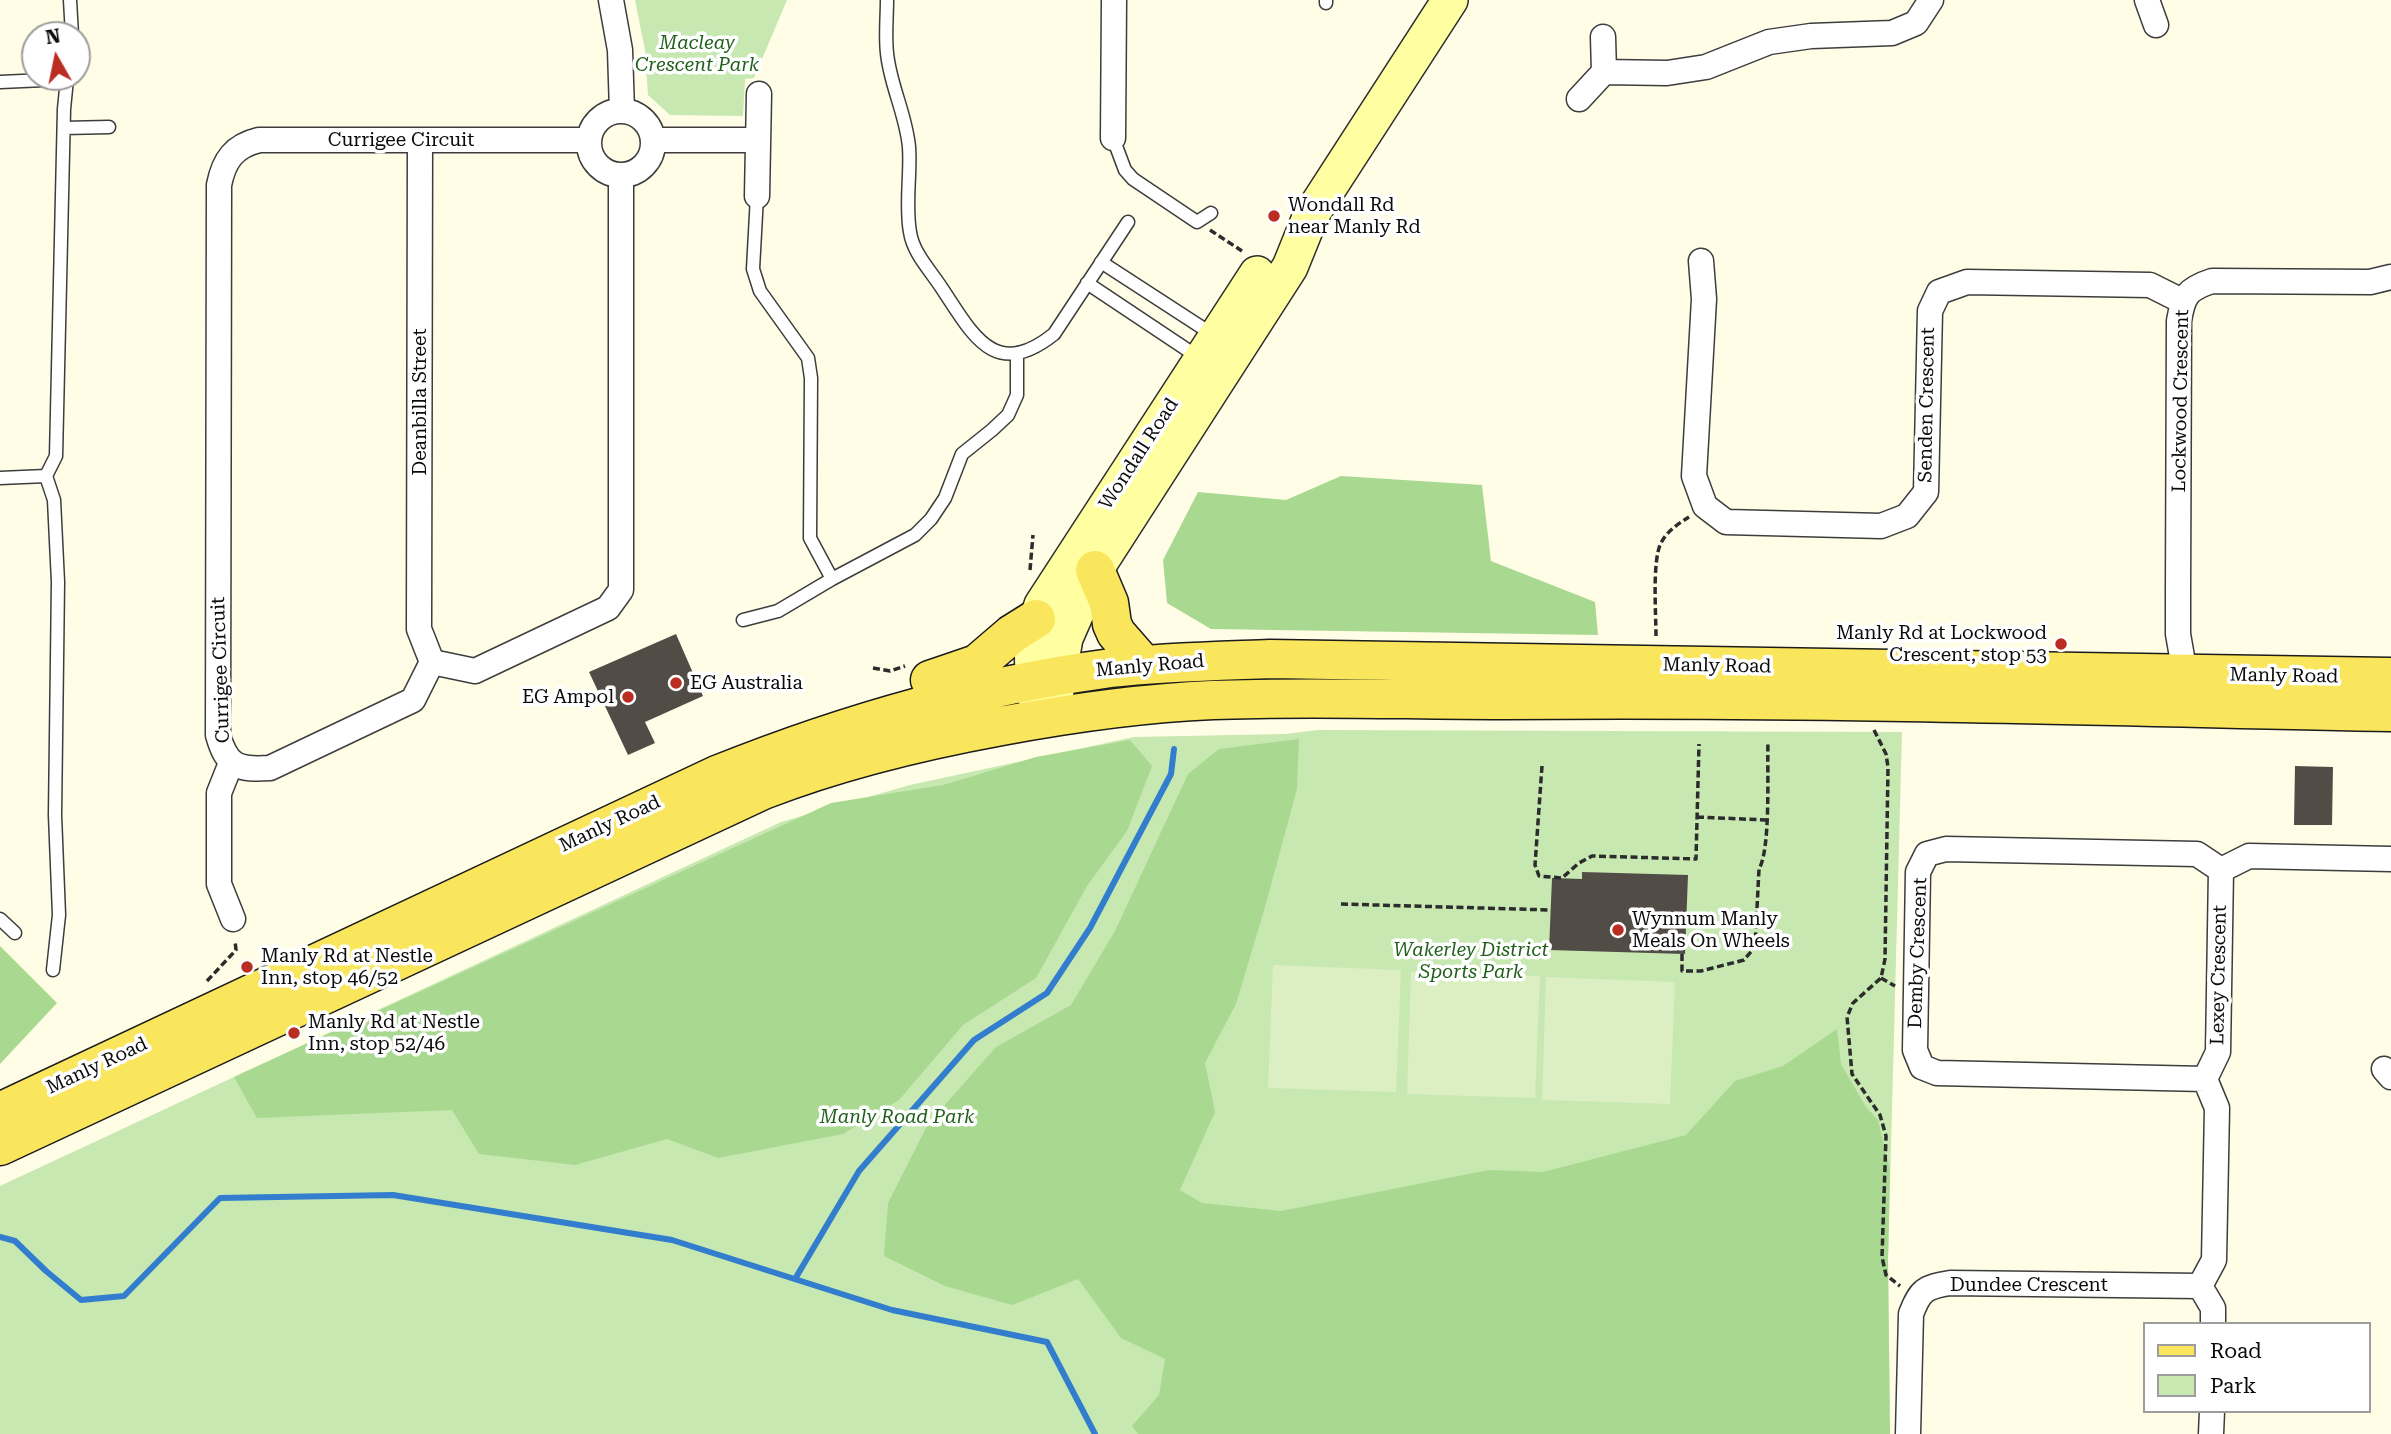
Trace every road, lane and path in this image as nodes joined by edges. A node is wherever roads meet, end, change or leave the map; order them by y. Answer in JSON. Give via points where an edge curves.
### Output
{"nodes":[{"id":1,"x":71,"y":0,"type":"edge"},
{"id":2,"x":611,"y":0,"type":"edge"},
{"id":3,"x":887,"y":0,"type":"edge"},
{"id":4,"x":1114,"y":0,"type":"edge"},
{"id":5,"x":1450,"y":0,"type":"edge"},
{"id":6,"x":1931,"y":0,"type":"edge"},
{"id":7,"x":2147,"y":0,"type":"edge"},
{"id":8,"x":72,"y":21,"type":"edge"},
{"id":9,"x":2156,"y":25,"type":"dead end"},
{"id":10,"x":1603,"y":37,"type":"dead end"},
{"id":11,"x":1604,"y":72,"type":"junction"},
{"id":12,"x":21,"y":81,"type":"edge"},
{"id":13,"x":0,"y":82,"type":"edge"},
{"id":14,"x":66,"y":91,"type":"edge"},
{"id":15,"x":759,"y":94,"type":"dead end"},
{"id":16,"x":1579,"y":99,"type":"dead end"},
{"id":17,"x":622,"y":111,"type":"junction"},
{"id":18,"x":109,"y":127,"type":"dead end"},
{"id":19,"x":64,"y":128,"type":"junction"},
{"id":20,"x":1113,"y":138,"type":"joint"},
{"id":21,"x":420,"y":140,"type":"junction"},
{"id":22,"x":589,"y":140,"type":"junction"},
{"id":23,"x":653,"y":140,"type":"junction"},
{"id":24,"x":758,"y":140,"type":"junction"},
{"id":25,"x":621,"y":175,"type":"junction"},
{"id":26,"x":757,"y":196,"type":"joint"},
{"id":27,"x":1211,"y":213,"type":"dead end"},
{"id":28,"x":1311,"y":215,"type":"junction"},
{"id":29,"x":1128,"y":222,"type":"dead end"},
{"id":30,"x":1197,"y":222,"type":"junction"},
{"id":31,"x":1246,"y":253,"type":"dead end"},
{"id":32,"x":1701,"y":261,"type":"dead end"},
{"id":33,"x":1101,"y":262,"type":"junction"},
{"id":34,"x":2391,"y":277,"type":"edge"},
{"id":35,"x":1087,"y":283,"type":"junction"},
{"id":36,"x":2182,"y":301,"type":"junction"},
{"id":37,"x":1208,"y":348,"type":"junction"},
{"id":38,"x":1017,"y":353,"type":"junction"},
{"id":39,"x":46,"y":476,"type":"junction"},
{"id":40,"x":0,"y":478,"type":"edge"},
{"id":41,"x":1705,"y":506,"type":"junction"},
{"id":42,"x":1033,"y":535,"type":"dead end"},
{"id":43,"x":1095,"y":570,"type":"junction"},
{"id":44,"x":1028,"y":575,"type":"dead end"},
{"id":45,"x":832,"y":579,"type":"junction"},
{"id":46,"x":743,"y":620,"type":"dead end"},
{"id":47,"x":1036,"y":620,"type":"junction"},
{"id":48,"x":1656,"y":638,"type":"dead end"},
{"id":49,"x":432,"y":662,"type":"junction"},
{"id":50,"x":911,"y":664,"type":"dead end"},
{"id":51,"x":1144,"y":665,"type":"junction"},
{"id":52,"x":873,"y":668,"type":"dead end"},
{"id":53,"x":2185,"y":674,"type":"junction"},
{"id":54,"x":2391,"y":677,"type":"edge"},
{"id":55,"x":1045,"y":678,"type":"junction"},
{"id":56,"x":2391,"y":712,"type":"edge"},
{"id":57,"x":1046,"y":718,"type":"junction"},
{"id":58,"x":1874,"y":730,"type":"dead end"},
{"id":59,"x":1768,"y":741,"type":"dead end"},
{"id":60,"x":1699,"y":744,"type":"dead end"},
{"id":61,"x":231,"y":763,"type":"junction"},
{"id":62,"x":740,"y":766,"type":"junction"},
{"id":63,"x":1542,"y":766,"type":"dead end"},
{"id":64,"x":1697,"y":817,"type":"junction"},
{"id":65,"x":1766,"y":820,"type":"junction"},
{"id":66,"x":2391,"y":859,"type":"edge"},
{"id":67,"x":2221,"y":870,"type":"junction"},
{"id":68,"x":1341,"y":904,"type":"dead end"},
{"id":69,"x":1551,"y":910,"type":"dead end"},
{"id":70,"x":0,"y":919,"type":"edge"},
{"id":71,"x":233,"y":919,"type":"joint"},
{"id":72,"x":15,"y":933,"type":"dead end"},
{"id":73,"x":1682,"y":954,"type":"dead end"},
{"id":74,"x":53,"y":970,"type":"dead end"},
{"id":75,"x":206,"y":983,"type":"dead end"},
{"id":76,"x":2205,"y":1079,"type":"junction"},
{"id":77,"x":0,"y":1112,"type":"edge"},
{"id":78,"x":0,"y":1146,"type":"edge"},
{"id":79,"x":2200,"y":1286,"type":"junction"},
{"id":80,"x":1917,"y":1297,"type":"junction"},
{"id":81,"x":2213,"y":1322,"type":"edge"},
{"id":82,"x":2212,"y":1413,"type":"edge"},
{"id":83,"x":1908,"y":1434,"type":"edge"},
{"id":84,"x":2211,"y":1434,"type":"edge"}],
"edges":[{"from":1,"to":8,"type":"lane"},
{"from":2,"to":17,"type":"street","via":[[620,50]]},
{"from":3,"to":38,"type":"lane","via":[[887,54],[906,124],[909,231],[915,248],[977,340],[993,351]]},
{"from":4,"to":20,"type":"street"},
{"from":5,"to":28,"type":"main road","name":"Wondall Road"},
{"from":6,"to":11,"type":"street","via":[[1916,23],[1892,33],[1769,42],[1706,67],[1667,73]]},
{"from":7,"to":9,"type":"street"},
{"from":10,"to":11,"type":"street"},
{"from":11,"to":16,"type":"street"},
{"from":12,"to":13,"type":"lane"},
{"from":14,"to":19,"type":"lane"},
{"from":15,"to":24,"type":"street"},
{"from":17,"to":22,"type":"street","via":[[600,118]]},
{"from":17,"to":23,"type":"street","via":[[640,117]]},
{"from":18,"to":19,"type":"lane"},
{"from":19,"to":39,"type":"lane","via":[[56,456]]},
{"from":20,"to":30,"type":"lane","via":[[1133,179]]},
{"from":21,"to":22,"type":"street","name":"Currigee Circuit"},
{"from":21,"to":49,"type":"street","name":"Deanbilla Street","via":[[419,629]]},
{"from":21,"to":61,"type":"street","name":"Currigee Circuit","via":[[259,140],[243,144],[222,169],[218,735]]},
{"from":22,"to":25,"type":"street","via":[[596,163]]},
{"from":23,"to":24,"type":"street"},
{"from":23,"to":25,"type":"street","via":[[645,164]]},
{"from":24,"to":26,"type":"street"},
{"from":25,"to":49,"type":"street","via":[[621,590],[608,608],[475,671]]},
{"from":26,"to":45,"type":"lane","via":[[753,269],[760,291],[808,358],[810,538]]},
{"from":27,"to":30,"type":"lane"},
{"from":28,"to":37,"type":"main road","name":"Wondall Road","via":[[1269,255]]},
{"from":28,"to":43,"type":"main road","name":"Wondall Road","via":[[1290,267]]},
{"from":29,"to":33,"type":"lane"},
{"from":30,"to":31,"type":"path"},
{"from":32,"to":41,"type":"street","via":[[1704,299],[1694,476]]},
{"from":33,"to":35,"type":"lane"},
{"from":33,"to":37,"type":"lane"},
{"from":34,"to":36,"type":"street","name":"Lockwood Crescent","via":[[2370,282],[2212,281],[2194,287]]},
{"from":35,"to":37,"type":"lane"},
{"from":35,"to":38,"type":"lane","via":[[1054,334],[1037,348]]},
{"from":36,"to":41,"type":"street","name":"Senden Crescent","via":[[2150,285],[1967,282],[1939,292],[1930,311],[1926,492],[1908,516],[1881,526],[1726,522]]},
{"from":36,"to":53,"type":"street","name":"Lockwood Crescent","via":[[2178,623]]},
{"from":37,"to":47,"type":"main road","name":"Wondall Road","via":[[1050,590]]},
{"from":38,"to":45,"type":"lane","via":[[1017,394],[1008,415],[962,454],[945,498],[931,519],[915,535]]},
{"from":39,"to":40,"type":"lane"},
{"from":39,"to":74,"type":"lane","via":[[54,500],[58,582],[55,815],[59,915]]},
{"from":41,"to":48,"type":"path","via":[[1674,526],[1660,544]]},
{"from":42,"to":44,"type":"path"},
{"from":43,"to":51,"type":"main road","via":[[1116,634]]},
{"from":43,"to":55,"type":"main road","name":"Wondall Road"},
{"from":45,"to":46,"type":"lane","via":[[778,611]]},
{"from":47,"to":55,"type":"main road","name":"Wondall Road","via":[[1032,651]]},
{"from":47,"to":62,"type":"main road","via":[[977,664],[782,730],[758,744]]},
{"from":49,"to":61,"type":"street","name":"Currigee Circuit","via":[[413,700],[270,768],[250,769]]},
{"from":50,"to":52,"type":"path","via":[[890,671]]},
{"from":51,"to":53,"type":"main road","name":"Manly Road","via":[[1270,659]]},
{"from":51,"to":55,"type":"main road","name":"Manly Road"},
{"from":53,"to":54,"type":"main road","name":"Manly Road"},
{"from":55,"to":57,"type":"main road","name":"Wondall Road"},
{"from":55,"to":62,"type":"main road","name":"Manly Road","via":[[915,707]]},
{"from":56,"to":57,"type":"main road","name":"Manly Road","via":[[1757,698],[1278,698],[1163,703]]},
{"from":57,"to":78,"type":"main road","name":"Manly Road","via":[[918,742],[809,772],[763,790]]},
{"from":58,"to":80,"type":"path","via":[[1888,766],[1885,959],[1881,978],[1853,1003],[1847,1017],[1852,1074],[1881,1115],[1886,1136],[1882,1258],[1886,1275]]},
{"from":59,"to":65,"type":"path"},
{"from":60,"to":64,"type":"path"},
{"from":61,"to":71,"type":"street","via":[[219,793],[219,884]]},
{"from":62,"to":77,"type":"main road","name":"Manly Road"},
{"from":63,"to":64,"type":"path","via":[[1535,866],[1539,876],[1562,878],[1592,856],[1696,859]]},
{"from":64,"to":65,"type":"path"},
{"from":65,"to":73,"type":"path","via":[[1755,947],[1744,960],[1701,971],[1682,971]]},
{"from":66,"to":67,"type":"street","via":[[2249,856]]},
{"from":67,"to":76,"type":"street","name":"Lexey Crescent","via":[[2218,1052]]},
{"from":67,"to":76,"type":"street","name":"Demby Crescent","via":[[2197,854],[1945,849],[1927,854],[1918,873],[1915,1050],[1922,1068],[1937,1073]]},
{"from":68,"to":69,"type":"path"},
{"from":70,"to":72,"type":"lane"},
{"from":71,"to":75,"type":"path","via":[[236,950]]},
{"from":76,"to":79,"type":"street","via":[[2217,1108],[2214,1260]]},
{"from":79,"to":80,"type":"street","name":"Dundee Crescent","via":[[1951,1283],[1930,1286]]},
{"from":79,"to":81,"type":"street","via":[[2213,1308]]},
{"from":80,"to":83,"type":"street","via":[[1911,1314]]},
{"from":82,"to":84,"type":"street"}]}
